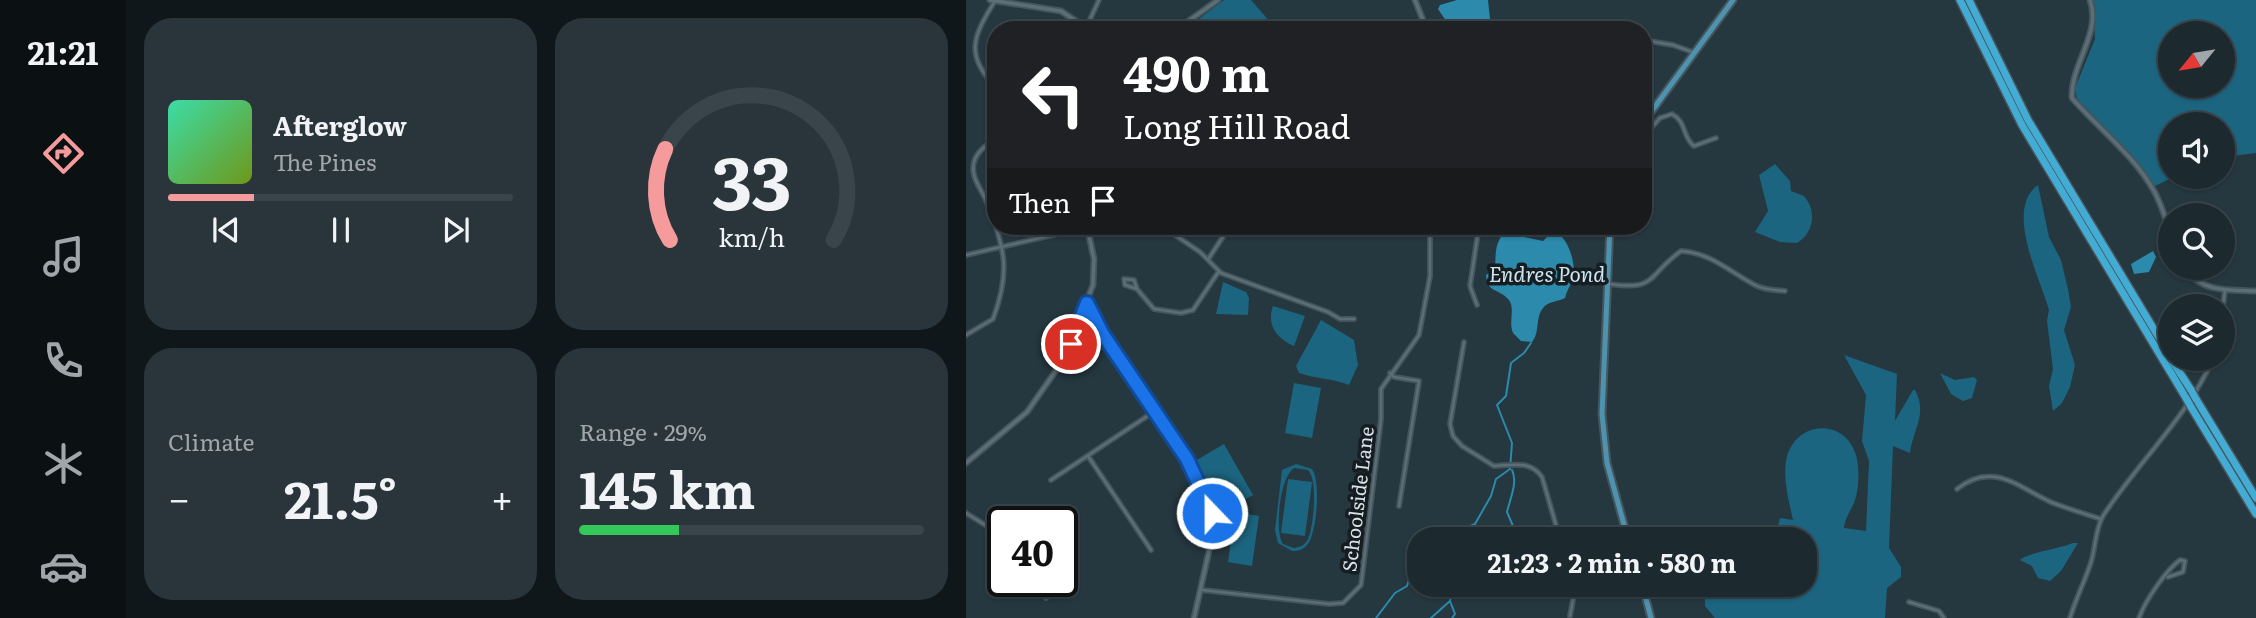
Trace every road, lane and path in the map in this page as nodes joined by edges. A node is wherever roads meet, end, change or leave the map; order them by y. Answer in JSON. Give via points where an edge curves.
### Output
{"nodes":[{"id":1,"x":1099,"y":0,"type":"edge"},
{"id":2,"x":1218,"y":0,"type":"edge"},
{"id":3,"x":1415,"y":0,"type":"edge"},
{"id":4,"x":1733,"y":0,"type":"edge"},
{"id":5,"x":1960,"y":0,"type":"edge"},
{"id":6,"x":1969,"y":0,"type":"edge"},
{"id":7,"x":2090,"y":0,"type":"edge"},
{"id":8,"x":992,"y":1,"type":"edge"},
{"id":9,"x":1076,"y":21,"type":"edge"},
{"id":10,"x":1091,"y":21,"type":"edge"},
{"id":11,"x":1189,"y":21,"type":"edge"},
{"id":12,"x":1423,"y":21,"type":"edge"},
{"id":13,"x":970,"y":38,"type":"dead end"},
{"id":14,"x":1652,"y":42,"type":"edge"},
{"id":15,"x":1695,"y":53,"type":"junction"},
{"id":16,"x":976,"y":74,"type":"dead end"},
{"id":17,"x":987,"y":82,"type":"edge"},
{"id":18,"x":1652,"y":111,"type":"edge"},
{"id":19,"x":1652,"y":127,"type":"edge"},
{"id":20,"x":1716,"y":138,"type":"dead end"},
{"id":21,"x":987,"y":145,"type":"edge"},
{"id":22,"x":2159,"y":203,"type":"edge"},
{"id":23,"x":987,"y":204,"type":"edge"},
{"id":24,"x":998,"y":235,"type":"edge"},
{"id":25,"x":1051,"y":235,"type":"edge"},
{"id":26,"x":1090,"y":235,"type":"edge"},
{"id":27,"x":1175,"y":235,"type":"edge"},
{"id":28,"x":1224,"y":235,"type":"edge"},
{"id":29,"x":1430,"y":235,"type":"edge"},
{"id":30,"x":1478,"y":235,"type":"edge"},
{"id":31,"x":1609,"y":235,"type":"edge"},
{"id":32,"x":1002,"y":247,"type":"junction"},
{"id":33,"x":966,"y":255,"type":"edge"},
{"id":34,"x":1208,"y":259,"type":"junction"},
{"id":35,"x":1219,"y":271,"type":"junction"},
{"id":36,"x":2196,"y":280,"type":"edge"},
{"id":37,"x":1606,"y":284,"type":"junction"},
{"id":38,"x":1137,"y":289,"type":"dead end"},
{"id":39,"x":2225,"y":290,"type":"junction"},
{"id":40,"x":1785,"y":291,"type":"dead end"},
{"id":41,"x":2256,"y":291,"type":"edge"},
{"id":42,"x":2224,"y":294,"type":"edge"},
{"id":43,"x":1087,"y":303,"type":"junction"},
{"id":44,"x":1477,"y":304,"type":"dead end"},
{"id":45,"x":1354,"y":319,"type":"dead end"},
{"id":46,"x":966,"y":335,"type":"edge"},
{"id":47,"x":2158,"y":337,"type":"edge"},
{"id":48,"x":1464,"y":342,"type":"dead end"},
{"id":49,"x":2179,"y":371,"type":"edge"},
{"id":50,"x":2206,"y":371,"type":"edge"},
{"id":51,"x":1390,"y":373,"type":"junction"},
{"id":52,"x":1155,"y":411,"type":"junction"},
{"id":53,"x":1088,"y":456,"type":"junction"},
{"id":54,"x":966,"y":463,"type":"edge"},
{"id":55,"x":1051,"y":480,"type":"dead end"},
{"id":56,"x":1957,"y":489,"type":"dead end"},
{"id":57,"x":2256,"y":498,"type":"edge"},
{"id":58,"x":1399,"y":506,"type":"dead end"},
{"id":59,"x":966,"y":513,"type":"edge"},
{"id":60,"x":2256,"y":514,"type":"edge"},
{"id":61,"x":2101,"y":519,"type":"junction"},
{"id":62,"x":987,"y":526,"type":"edge"},
{"id":63,"x":1557,"y":527,"type":"edge"},
{"id":64,"x":1625,"y":527,"type":"edge"},
{"id":65,"x":1151,"y":550,"type":"dead end"},
{"id":66,"x":2168,"y":577,"type":"junction"},
{"id":67,"x":1199,"y":590,"type":"junction"},
{"id":68,"x":1573,"y":597,"type":"edge"},
{"id":69,"x":1645,"y":597,"type":"edge"},
{"id":70,"x":1909,"y":602,"type":"dead end"},
{"id":71,"x":1570,"y":616,"type":"edge"},
{"id":72,"x":1194,"y":618,"type":"edge"},
{"id":73,"x":1651,"y":618,"type":"edge"},
{"id":74,"x":1944,"y":618,"type":"edge"},
{"id":75,"x":2070,"y":618,"type":"edge"},
{"id":76,"x":2139,"y":618,"type":"edge"}],
"edges":[{"from":1,"to":10,"type":"street"},
{"from":2,"to":11,"type":"street"},
{"from":3,"to":12,"type":"street"},
{"from":4,"to":15,"type":"main road"},
{"from":5,"to":60,"type":"highway","bridge":true,"via":[[2022,125]]},
{"from":6,"to":47,"type":"highway","via":[[2055,167]]},
{"from":7,"to":22,"type":"street","via":[[2092,26],[2074,75],[2072,98],[2135,165]]},
{"from":8,"to":9,"type":"street","via":[[1061,11]]},
{"from":8,"to":13,"type":"street"},
{"from":14,"to":15,"type":"street"},
{"from":15,"to":18,"type":"main road"},
{"from":16,"to":17,"type":"street"},
{"from":19,"to":20,"type":"street","via":[[1672,114],[1683,122],[1693,146]]},
{"from":21,"to":23,"type":"street","via":[[974,161],[973,174]]},
{"from":24,"to":32,"type":"street"},
{"from":25,"to":32,"type":"street"},
{"from":26,"to":43,"type":"street","via":[[1095,268]]},
{"from":27,"to":34,"type":"street"},
{"from":28,"to":34,"type":"street"},
{"from":29,"to":51,"type":"street","name":"Schoolside Lane","via":[[1430,276],[1419,335]]},
{"from":30,"to":44,"type":"street","via":[[1470,286]]},
{"from":31,"to":37,"type":"main road"},
{"from":32,"to":33,"type":"street"},
{"from":32,"to":46,"type":"street","via":[[1006,281],[993,319]]},
{"from":34,"to":35,"type":"street"},
{"from":35,"to":38,"type":"street","via":[[1193,310],[1181,313],[1154,309]]},
{"from":35,"to":45,"type":"street","via":[[1340,319]]},
{"from":36,"to":39,"type":"street"},
{"from":37,"to":40,"type":"street","via":[[1645,285],[1681,251],[1714,260],[1758,287]]},
{"from":37,"to":64,"type":"main road","via":[[1601,391],[1604,437]]},
{"from":39,"to":41,"type":"street"},
{"from":39,"to":42,"type":"street"},
{"from":43,"to":52,"type":"street"},
{"from":43,"to":54,"type":"street","via":[[1041,396]]},
{"from":48,"to":63,"type":"street","via":[[1450,424],[1454,436],[1494,466],[1520,464],[1537,470]]},
{"from":49,"to":57,"type":"highway","bridge":true},
{"from":50,"to":61,"type":"street","via":[[2181,415]]},
{"from":51,"to":58,"type":"street","via":[[1419,380]]},
{"from":51,"to":67,"type":"street","name":"Schoolside Lane","via":[[1381,389],[1358,591],[1343,603],[1329,604]]},
{"from":52,"to":53,"type":"street"},
{"from":52,"to":67,"type":"street","via":[[1194,471],[1212,513],[1213,533]]},
{"from":53,"to":55,"type":"street"},
{"from":53,"to":65,"type":"street"},
{"from":56,"to":61,"type":"street","via":[[1973,478],[2012,480],[2056,504]]},
{"from":59,"to":62,"type":"street"},
{"from":61,"to":75,"type":"street","via":[[2090,567]]},
{"from":66,"to":66,"type":"street","via":[[2183,572],[2185,561],[2172,566]]},
{"from":66,"to":76,"type":"street","via":[[2146,601]]},
{"from":67,"to":72,"type":"street"},
{"from":68,"to":71,"type":"street"},
{"from":69,"to":73,"type":"main road"},
{"from":70,"to":74,"type":"street","via":[[1939,611]]}]}
